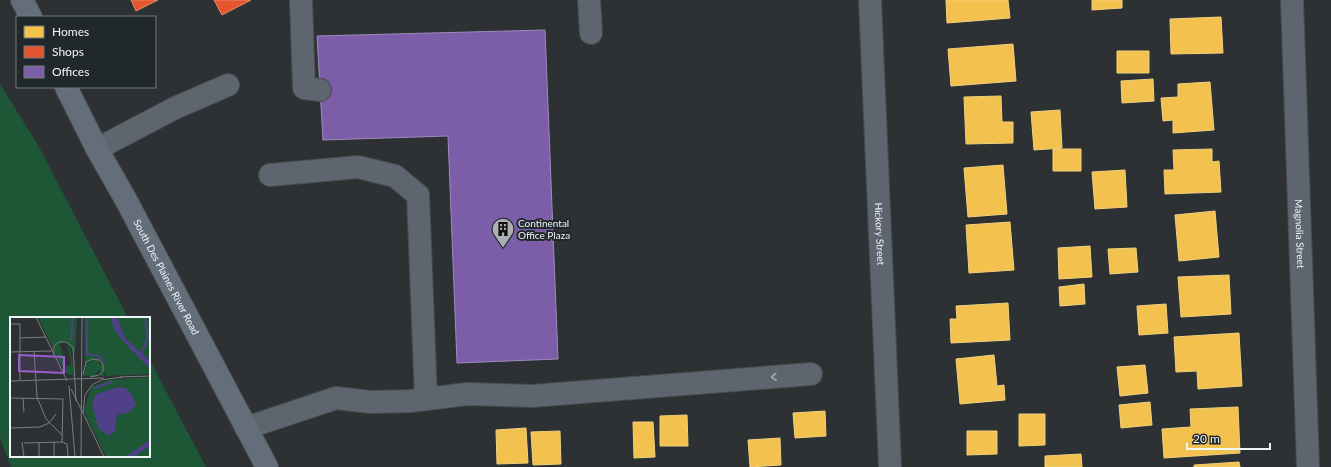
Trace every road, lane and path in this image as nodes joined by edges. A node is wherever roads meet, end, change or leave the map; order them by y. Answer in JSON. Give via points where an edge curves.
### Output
{"nodes":[{"id":1,"x":22,"y":0,"type":"edge"},
{"id":2,"x":301,"y":0,"type":"edge"},
{"id":3,"x":589,"y":0,"type":"edge"},
{"id":4,"x":870,"y":0,"type":"edge"},
{"id":5,"x":1292,"y":0,"type":"edge"},
{"id":6,"x":30,"y":16,"type":"edge"},
{"id":7,"x":591,"y":33,"type":"dead end"},
{"id":8,"x":228,"y":85,"type":"dead end"},
{"id":9,"x":66,"y":88,"type":"edge"},
{"id":10,"x":320,"y":90,"type":"dead end"},
{"id":11,"x":97,"y":149,"type":"junction"},
{"id":12,"x":270,"y":175,"type":"dead end"},
{"id":13,"x":811,"y":374,"type":"dead end"},
{"id":14,"x":426,"y":399,"type":"junction"},
{"id":15,"x":246,"y":428,"type":"junction"},
{"id":16,"x":267,"y":467,"type":"edge"},
{"id":17,"x":890,"y":467,"type":"edge"},
{"id":18,"x":1308,"y":467,"type":"edge"}],
"edges":[{"from":1,"to":6,"type":"main road"},
{"from":2,"to":10,"type":"street","via":[[304,88]]},
{"from":3,"to":7,"type":"street"},
{"from":4,"to":17,"type":"street","name":"Hickory Street"},
{"from":5,"to":18,"type":"street","name":"Magnolia Street"},
{"from":8,"to":11,"type":"street","via":[[175,108]]},
{"from":9,"to":11,"type":"main road","name":"South Des Plaines River Road"},
{"from":11,"to":15,"type":"main road","name":"South Des Plaines River Road"},
{"from":12,"to":14,"type":"street","via":[[358,167],[395,176],[418,196]]},
{"from":13,"to":14,"type":"street","one_way":true,"via":[[532,396],[467,394]]},
{"from":14,"to":15,"type":"street","via":[[371,402],[336,398]]},
{"from":15,"to":16,"type":"main road","name":"South Des Plaines River Road"}]}
